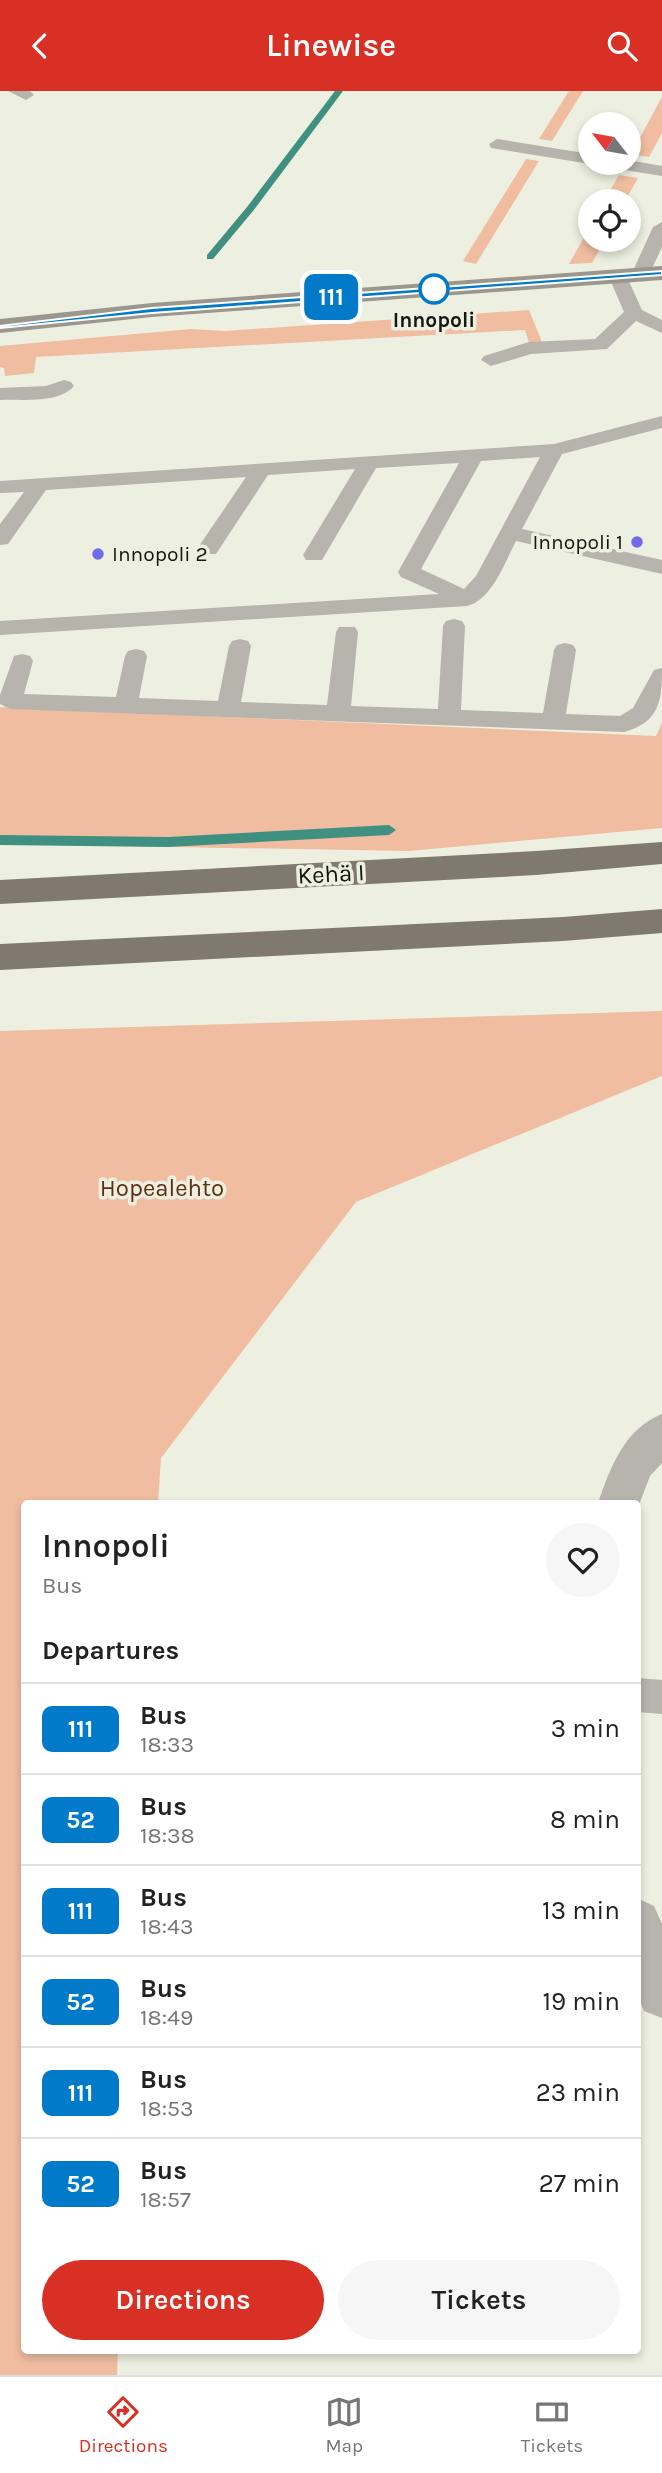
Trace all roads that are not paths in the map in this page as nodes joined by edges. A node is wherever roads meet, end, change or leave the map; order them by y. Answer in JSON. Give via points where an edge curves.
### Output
{"nodes":[{"id":1,"x":497,"y":144,"type":"dead end"},
{"id":2,"x":578,"y":157,"type":"edge"},
{"id":3,"x":641,"y":168,"type":"edge"},
{"id":4,"x":662,"y":171,"type":"edge"},
{"id":5,"x":662,"y":227,"type":"edge"},
{"id":6,"x":640,"y":275,"type":"edge"},
{"id":7,"x":634,"y":313,"type":"junction"},
{"id":8,"x":0,"y":326,"type":"edge"},
{"id":9,"x":662,"y":327,"type":"edge"},
{"id":10,"x":491,"y":360,"type":"dead end"},
{"id":11,"x":662,"y":422,"type":"edge"},
{"id":12,"x":554,"y":450,"type":"junction"},
{"id":13,"x":473,"y":456,"type":"junction"},
{"id":14,"x":368,"y":463,"type":"junction"},
{"id":15,"x":261,"y":469,"type":"junction"},
{"id":16,"x":149,"y":477,"type":"junction"},
{"id":17,"x":41,"y":483,"type":"junction"},
{"id":18,"x":1,"y":484,"type":"edge"},
{"id":19,"x":132,"y":502,"type":"dead end"},
{"id":20,"x":509,"y":533,"type":"junction"},
{"id":21,"x":0,"y":539,"type":"edge"},
{"id":22,"x":208,"y":549,"type":"dead end"},
{"id":23,"x":314,"y":555,"type":"dead end"},
{"id":24,"x":662,"y":566,"type":"edge"},
{"id":25,"x":467,"y":599,"type":"junction"},
{"id":26,"x":454,"y":626,"type":"dead end"},
{"id":27,"x":0,"y":628,"type":"edge"},
{"id":28,"x":347,"y":632,"type":"dead end"},
{"id":29,"x":240,"y":646,"type":"dead end"},
{"id":30,"x":565,"y":650,"type":"dead end"},
{"id":31,"x":136,"y":656,"type":"dead end"},
{"id":32,"x":22,"y":661,"type":"dead end"},
{"id":33,"x":662,"y":675,"type":"edge"},
{"id":34,"x":126,"y":705,"type":"junction"},
{"id":35,"x":229,"y":709,"type":"junction"},
{"id":36,"x":338,"y":713,"type":"junction"},
{"id":37,"x":449,"y":717,"type":"junction"},
{"id":38,"x":553,"y":722,"type":"junction"},
{"id":39,"x":662,"y":853,"type":"edge"},
{"id":40,"x":0,"y":892,"type":"edge"},
{"id":41,"x":662,"y":921,"type":"edge"},
{"id":42,"x":0,"y":957,"type":"edge"},
{"id":43,"x":662,"y":1433,"type":"edge"},
{"id":44,"x":620,"y":1500,"type":"edge"},
{"id":45,"x":641,"y":1695,"type":"edge"},
{"id":46,"x":662,"y":1697,"type":"edge"},
{"id":47,"x":641,"y":1934,"type":"edge"},
{"id":48,"x":662,"y":1993,"type":"edge"}],
"edges":[{"from":1,"to":2,"type":"lane"},
{"from":3,"to":4,"type":"lane"},
{"from":5,"to":6,"type":"lane"},
{"from":6,"to":7,"type":"lane"},
{"from":6,"to":8,"type":"main road","via":[[152,310]]},
{"from":7,"to":9,"type":"lane"},
{"from":7,"to":10,"type":"lane","via":[[600,345],[529,348]]},
{"from":11,"to":12,"type":"lane"},
{"from":12,"to":13,"type":"lane"},
{"from":12,"to":20,"type":"lane"},
{"from":13,"to":14,"type":"lane"},
{"from":13,"to":25,"type":"lane","via":[[409,572]]},
{"from":14,"to":15,"type":"lane"},
{"from":14,"to":23,"type":"lane"},
{"from":15,"to":16,"type":"lane"},
{"from":15,"to":22,"type":"lane"},
{"from":16,"to":17,"type":"lane"},
{"from":16,"to":19,"type":"lane"},
{"from":17,"to":18,"type":"lane"},
{"from":17,"to":21,"type":"lane"},
{"from":20,"to":24,"type":"lane"},
{"from":20,"to":25,"type":"lane","via":[[485,579]]},
{"from":25,"to":27,"type":"lane"},
{"from":26,"to":37,"type":"lane"},
{"from":28,"to":36,"type":"lane"},
{"from":29,"to":35,"type":"lane"},
{"from":30,"to":38,"type":"lane"},
{"from":31,"to":34,"type":"lane"},
{"from":32,"to":34,"type":"lane","via":[[10,701]]},
{"from":33,"to":38,"type":"lane","via":[[642,713],[624,724]]},
{"from":34,"to":35,"type":"lane"},
{"from":35,"to":36,"type":"lane"},
{"from":36,"to":37,"type":"lane"},
{"from":37,"to":38,"type":"lane"},
{"from":39,"to":40,"type":"highway","name":"Kehä I"},
{"from":41,"to":42,"type":"highway"},
{"from":43,"to":44,"type":"street","via":[[633,1465]]},
{"from":45,"to":46,"type":"lane"},
{"from":47,"to":48,"type":"street"}]}
